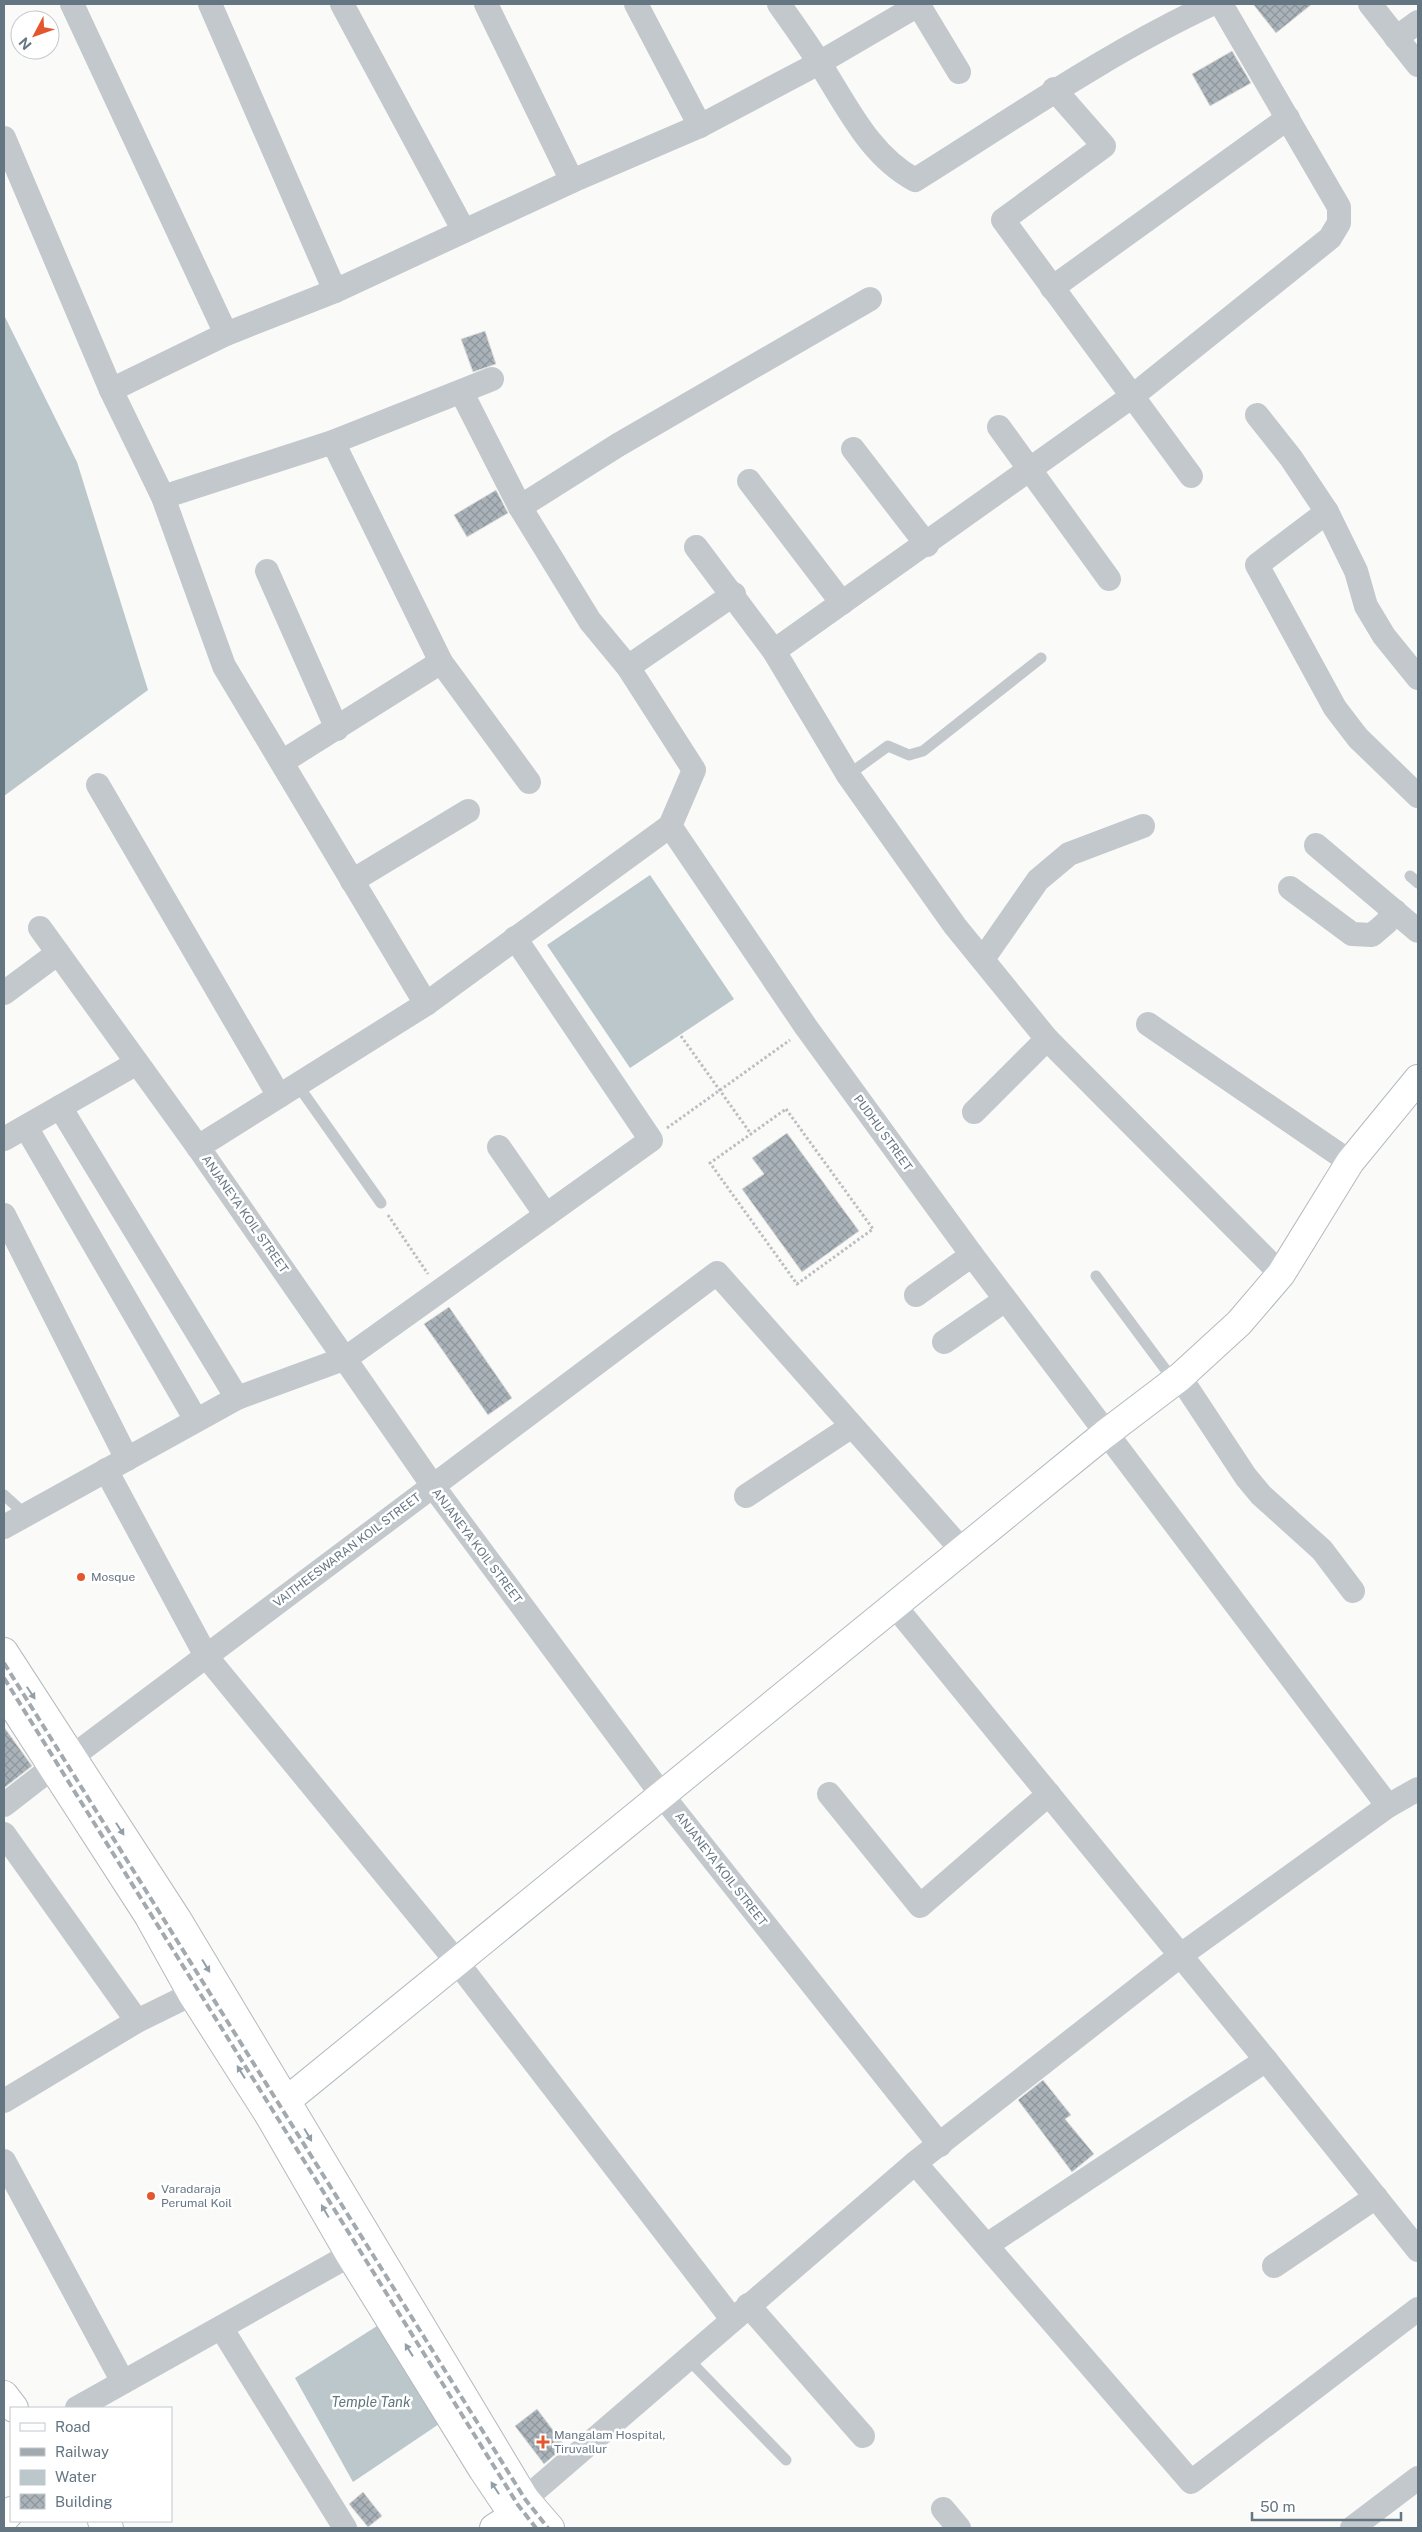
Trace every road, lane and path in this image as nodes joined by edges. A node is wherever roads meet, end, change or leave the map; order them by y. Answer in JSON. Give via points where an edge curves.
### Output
{"nodes":[{"id":1,"x":72,"y":4,"type":"edge"},
{"id":2,"x":210,"y":4,"type":"edge"},
{"id":3,"x":342,"y":4,"type":"edge"},
{"id":4,"x":486,"y":4,"type":"edge"},
{"id":5,"x":636,"y":4,"type":"edge"},
{"id":6,"x":779,"y":4,"type":"edge"},
{"id":7,"x":919,"y":4,"type":"edge"},
{"id":8,"x":1212,"y":4,"type":"edge"},
{"id":9,"x":1221,"y":4,"type":"edge"},
{"id":10,"x":1370,"y":4,"type":"edge"},
{"id":11,"x":1418,"y":22,"type":"edge"},
{"id":12,"x":1396,"y":38,"type":"junction"},
{"id":13,"x":819,"y":63,"type":"junction"},
{"id":14,"x":1418,"y":65,"type":"edge"},
{"id":15,"x":959,"y":72,"type":"dead end"},
{"id":16,"x":1054,"y":90,"type":"junction"},
{"id":17,"x":1288,"y":118,"type":"junction"},
{"id":18,"x":700,"y":126,"type":"junction"},
{"id":19,"x":4,"y":138,"type":"edge"},
{"id":20,"x":572,"y":182,"type":"junction"},
{"id":21,"x":464,"y":231,"type":"junction"},
{"id":22,"x":1052,"y":288,"type":"junction"},
{"id":23,"x":335,"y":291,"type":"junction"},
{"id":24,"x":870,"y":299,"type":"dead end"},
{"id":25,"x":226,"y":334,"type":"junction"},
{"id":26,"x":492,"y":379,"type":"dead end"},
{"id":27,"x":111,"y":390,"type":"junction"},
{"id":28,"x":459,"y":393,"type":"junction"},
{"id":29,"x":1134,"y":395,"type":"junction"},
{"id":30,"x":1257,"y":415,"type":"dead end"},
{"id":31,"x":999,"y":427,"type":"dead end"},
{"id":32,"x":333,"y":442,"type":"junction"},
{"id":33,"x":853,"y":449,"type":"dead end"},
{"id":34,"x":1030,"y":471,"type":"junction"},
{"id":35,"x":1191,"y":476,"type":"dead end"},
{"id":36,"x":749,"y":481,"type":"dead end"},
{"id":37,"x":163,"y":497,"type":"junction"},
{"id":38,"x":520,"y":507,"type":"junction"},
{"id":39,"x":1327,"y":512,"type":"junction"},
{"id":40,"x":927,"y":545,"type":"junction"},
{"id":41,"x":696,"y":547,"type":"dead end"},
{"id":42,"x":267,"y":571,"type":"dead end"},
{"id":43,"x":1109,"y":579,"type":"dead end"},
{"id":44,"x":734,"y":594,"type":"junction"},
{"id":45,"x":842,"y":603,"type":"junction"},
{"id":46,"x":774,"y":652,"type":"junction"},
{"id":47,"x":1041,"y":658,"type":"dead end"},
{"id":48,"x":441,"y":662,"type":"junction"},
{"id":49,"x":628,"y":667,"type":"junction"},
{"id":50,"x":1418,"y":678,"type":"edge"},
{"id":51,"x":337,"y":729,"type":"junction"},
{"id":52,"x":282,"y":762,"type":"junction"},
{"id":53,"x":848,"y":775,"type":"junction"},
{"id":54,"x":529,"y":782,"type":"dead end"},
{"id":55,"x":98,"y":785,"type":"dead end"},
{"id":56,"x":1418,"y":796,"type":"edge"},
{"id":57,"x":468,"y":812,"type":"dead end"},
{"id":58,"x":670,"y":826,"type":"junction"},
{"id":59,"x":1142,"y":826,"type":"dead end"},
{"id":60,"x":1316,"y":844,"type":"dead end"},
{"id":61,"x":352,"y":881,"type":"junction"},
{"id":62,"x":1290,"y":888,"type":"dead end"},
{"id":63,"x":1395,"y":911,"type":"junction"},
{"id":64,"x":40,"y":928,"type":"dead end"},
{"id":65,"x":1418,"y":931,"type":"edge"},
{"id":66,"x":515,"y":938,"type":"junction"},
{"id":67,"x":58,"y":953,"type":"junction"},
{"id":68,"x":983,"y":959,"type":"junction"},
{"id":69,"x":4,"y":993,"type":"edge"},
{"id":70,"x":426,"y":1004,"type":"junction"},
{"id":71,"x":1148,"y":1024,"type":"dead end"},
{"id":72,"x":681,"y":1036,"type":"dead end"},
{"id":73,"x":1048,"y":1039,"type":"junction"},
{"id":74,"x":776,"y":1050,"type":"dead end"},
{"id":75,"x":137,"y":1063,"type":"junction"},
{"id":76,"x":1418,"y":1079,"type":"edge"},
{"id":77,"x":288,"y":1090,"type":"junction"},
{"id":78,"x":720,"y":1090,"type":"junction"},
{"id":79,"x":60,"y":1107,"type":"junction"},
{"id":80,"x":974,"y":1112,"type":"dead end"},
{"id":81,"x":26,"y":1127,"type":"junction"},
{"id":82,"x":751,"y":1134,"type":"junction"},
{"id":83,"x":4,"y":1140,"type":"edge"},
{"id":84,"x":651,"y":1140,"type":"junction"},
{"id":85,"x":198,"y":1147,"type":"junction"},
{"id":86,"x":499,"y":1147,"type":"dead end"},
{"id":87,"x":1350,"y":1162,"type":"junction"},
{"id":88,"x":381,"y":1203,"type":"joint"},
{"id":89,"x":4,"y":1215,"type":"edge"},
{"id":90,"x":546,"y":1215,"type":"junction"},
{"id":91,"x":972,"y":1255,"type":"junction"},
{"id":92,"x":1281,"y":1274,"type":"junction"},
{"id":93,"x":1096,"y":1276,"type":"dead end"},
{"id":94,"x":439,"y":1291,"type":"junction"},
{"id":95,"x":916,"y":1295,"type":"dead end"},
{"id":96,"x":1005,"y":1300,"type":"junction"},
{"id":97,"x":944,"y":1342,"type":"dead end"},
{"id":98,"x":346,"y":1358,"type":"junction"},
{"id":99,"x":1177,"y":1379,"type":"junction"},
{"id":100,"x":237,"y":1398,"type":"junction"},
{"id":101,"x":196,"y":1420,"type":"junction"},
{"id":102,"x":852,"y":1426,"type":"junction"},
{"id":103,"x":1105,"y":1434,"type":"junction"},
{"id":104,"x":127,"y":1459,"type":"junction"},
{"id":105,"x":106,"y":1470,"type":"junction"},
{"id":106,"x":433,"y":1486,"type":"junction"},
{"id":107,"x":4,"y":1495,"type":"edge"},
{"id":108,"x":746,"y":1496,"type":"dead end"},
{"id":109,"x":26,"y":1515,"type":"junction"},
{"id":110,"x":4,"y":1527,"type":"edge"},
{"id":111,"x":962,"y":1550,"type":"junction"},
{"id":112,"x":1353,"y":1591,"type":"dead end"},
{"id":113,"x":894,"y":1605,"type":"junction"},
{"id":114,"x":4,"y":1652,"type":"edge"},
{"id":115,"x":206,"y":1656,"type":"junction"},
{"id":116,"x":4,"y":1692,"type":"edge"},
{"id":117,"x":63,"y":1761,"type":"junction"},
{"id":118,"x":1418,"y":1789,"type":"edge"},
{"id":119,"x":829,"y":1794,"type":"dead end"},
{"id":120,"x":1049,"y":1794,"type":"junction"},
{"id":121,"x":662,"y":1795,"type":"junction"},
{"id":122,"x":4,"y":1805,"type":"edge"},
{"id":123,"x":1388,"y":1806,"type":"junction"},
{"id":124,"x":4,"y":1834,"type":"edge"},
{"id":125,"x":1181,"y":1955,"type":"junction"},
{"id":126,"x":457,"y":1962,"type":"junction"},
{"id":127,"x":192,"y":1994,"type":"junction"},
{"id":128,"x":137,"y":2021,"type":"junction"},
{"id":129,"x":1266,"y":2060,"type":"junction"},
{"id":130,"x":4,"y":2101,"type":"edge"},
{"id":131,"x":278,"y":2108,"type":"junction"},
{"id":132,"x":940,"y":2145,"type":"junction"},
{"id":133,"x":4,"y":2161,"type":"edge"},
{"id":134,"x":914,"y":2163,"type":"junction"},
{"id":135,"x":1376,"y":2197,"type":"junction"},
{"id":136,"x":987,"y":2244,"type":"junction"},
{"id":137,"x":1418,"y":2250,"type":"edge"},
{"id":138,"x":350,"y":2255,"type":"junction"},
{"id":139,"x":1274,"y":2266,"type":"dead end"},
{"id":140,"x":1418,"y":2309,"type":"edge"},
{"id":141,"x":740,"y":2312,"type":"junction"},
{"id":142,"x":222,"y":2329,"type":"junction"},
{"id":143,"x":687,"y":2358,"type":"junction"},
{"id":144,"x":123,"y":2382,"type":"junction"},
{"id":145,"x":4,"y":2395,"type":"edge"},
{"id":146,"x":13,"y":2407,"type":"edge"},
{"id":147,"x":79,"y":2407,"type":"edge"},
{"id":148,"x":863,"y":2436,"type":"dead end"},
{"id":149,"x":786,"y":2460,"type":"dead end"},
{"id":150,"x":1418,"y":2478,"type":"edge"},
{"id":151,"x":942,"y":2509,"type":"dead end"},
{"id":152,"x":514,"y":2518,"type":"edge"},
{"id":153,"x":345,"y":2528,"type":"edge"},
{"id":154,"x":550,"y":2528,"type":"edge"},
{"id":155,"x":959,"y":2528,"type":"edge"},
{"id":156,"x":1352,"y":2528,"type":"edge"}],
"edges":[{"from":1,"to":25,"type":"street"},
{"from":2,"to":23,"type":"street"},
{"from":3,"to":21,"type":"street"},
{"from":4,"to":20,"type":"street"},
{"from":5,"to":18,"type":"street"},
{"from":6,"to":13,"type":"street"},
{"from":7,"to":13,"type":"street"},
{"from":7,"to":15,"type":"street"},
{"from":8,"to":16,"type":"street","via":[[1174,21]]},
{"from":9,"to":17,"type":"street"},
{"from":10,"to":12,"type":"street"},
{"from":11,"to":12,"type":"street"},
{"from":12,"to":14,"type":"street"},
{"from":13,"to":16,"type":"street","via":[[860,130],[902,173],[915,180]]},
{"from":13,"to":18,"type":"street"},
{"from":16,"to":22,"type":"street","via":[[1104,146],[1003,220]]},
{"from":17,"to":22,"type":"street"},
{"from":17,"to":29,"type":"street","via":[[1339,207],[1339,223],[1330,238]]},
{"from":18,"to":20,"type":"street"},
{"from":19,"to":27,"type":"street"},
{"from":20,"to":21,"type":"street"},
{"from":21,"to":23,"type":"street"},
{"from":22,"to":29,"type":"street"},
{"from":23,"to":25,"type":"street"},
{"from":24,"to":38,"type":"street","via":[[618,445]]},
{"from":25,"to":27,"type":"street"},
{"from":26,"to":28,"type":"street"},
{"from":27,"to":37,"type":"street"},
{"from":28,"to":32,"type":"street"},
{"from":28,"to":38,"type":"street"},
{"from":29,"to":34,"type":"street"},
{"from":29,"to":35,"type":"street"},
{"from":30,"to":39,"type":"street"},
{"from":31,"to":34,"type":"street"},
{"from":32,"to":37,"type":"street"},
{"from":32,"to":48,"type":"street"},
{"from":33,"to":40,"type":"street"},
{"from":34,"to":40,"type":"street"},
{"from":34,"to":43,"type":"street"},
{"from":36,"to":45,"type":"street"},
{"from":37,"to":52,"type":"street","via":[[224,666]]},
{"from":38,"to":49,"type":"street","via":[[590,621]]},
{"from":39,"to":50,"type":"street","via":[[1356,571],[1366,606],[1384,636]]},
{"from":39,"to":56,"type":"street","via":[[1256,565],[1335,708],[1358,738]]},
{"from":40,"to":45,"type":"street"},
{"from":41,"to":44,"type":"street"},
{"from":42,"to":51,"type":"street"},
{"from":44,"to":46,"type":"street"},
{"from":44,"to":49,"type":"street"},
{"from":45,"to":46,"type":"street"},
{"from":46,"to":53,"type":"street"},
{"from":47,"to":53,"type":"lane","via":[[923,751],[909,755],[888,746]]},
{"from":48,"to":51,"type":"street"},
{"from":48,"to":54,"type":"street"},
{"from":49,"to":58,"type":"street","via":[[694,770]]},
{"from":51,"to":52,"type":"street"},
{"from":52,"to":61,"type":"street"},
{"from":53,"to":68,"type":"street","via":[[955,926]]},
{"from":55,"to":77,"type":"street"},
{"from":57,"to":61,"type":"street"},
{"from":58,"to":66,"type":"street"},
{"from":58,"to":91,"type":"street","name":"PUDHU STREET","via":[[806,1027]]},
{"from":59,"to":68,"type":"street","via":[[1069,854],[1038,880]]},
{"from":60,"to":63,"type":"street"},
{"from":61,"to":70,"type":"street"},
{"from":62,"to":63,"type":"street","via":[[1352,934],[1372,935]]},
{"from":63,"to":65,"type":"street"},
{"from":64,"to":67,"type":"street","name":"ANJANEYA KOIL STREET"},
{"from":66,"to":70,"type":"street"},
{"from":66,"to":84,"type":"street"},
{"from":67,"to":69,"type":"street"},
{"from":67,"to":75,"type":"street","name":"ANJANEYA KOIL STREET"},
{"from":68,"to":73,"type":"street"},
{"from":70,"to":77,"type":"street"},
{"from":71,"to":87,"type":"street"},
{"from":72,"to":78,"type":"path"},
{"from":73,"to":80,"type":"street"},
{"from":73,"to":92,"type":"street"},
{"from":74,"to":78,"type":"path"},
{"from":75,"to":79,"type":"street"},
{"from":75,"to":85,"type":"street","name":"ANJANEYA KOIL STREET"},
{"from":76,"to":87,"type":"main road"},
{"from":77,"to":85,"type":"street"},
{"from":77,"to":88,"type":"lane"},
{"from":78,"to":82,"type":"path"},
{"from":78,"to":84,"type":"path"},
{"from":79,"to":81,"type":"street"},
{"from":79,"to":100,"type":"street"},
{"from":81,"to":83,"type":"street"},
{"from":81,"to":101,"type":"street"},
{"from":82,"to":82,"type":"path","via":[[786,1109],[873,1229],[797,1284],[710,1163]]},
{"from":84,"to":90,"type":"street"},
{"from":85,"to":98,"type":"street","name":"ANJANEYA KOIL STREET"},
{"from":86,"to":90,"type":"street"},
{"from":87,"to":92,"type":"main road"},
{"from":88,"to":94,"type":"path"},
{"from":89,"to":104,"type":"street"},
{"from":90,"to":94,"type":"street"},
{"from":91,"to":95,"type":"street"},
{"from":91,"to":96,"type":"street","name":"PUDHU STREET"},
{"from":92,"to":99,"type":"main road","via":[[1239,1323]]},
{"from":93,"to":99,"type":"lane"},
{"from":94,"to":98,"type":"street"},
{"from":96,"to":97,"type":"street"},
{"from":96,"to":103,"type":"street","name":"PUDHU STREET"},
{"from":98,"to":100,"type":"street"},
{"from":98,"to":106,"type":"street","name":"ANJANEYA KOIL STREET"},
{"from":99,"to":103,"type":"main road"},
{"from":99,"to":112,"type":"street","via":[[1246,1477],[1322,1550]]},
{"from":100,"to":101,"type":"street"},
{"from":101,"to":104,"type":"street"},
{"from":102,"to":106,"type":"street","name":"VAITHEESWARAN KOIL STREET","via":[[717,1273]]},
{"from":102,"to":108,"type":"street"},
{"from":102,"to":111,"type":"street"},
{"from":103,"to":111,"type":"main road"},
{"from":103,"to":123,"type":"street","name":"PUDHU STREET"},
{"from":104,"to":105,"type":"street"},
{"from":105,"to":109,"type":"street"},
{"from":105,"to":115,"type":"street"},
{"from":106,"to":115,"type":"street","name":"VAITHEESWARAN KOIL STREET"},
{"from":106,"to":121,"type":"street","name":"ANJANEYA KOIL STREET"},
{"from":107,"to":109,"type":"lane"},
{"from":109,"to":110,"type":"street"},
{"from":111,"to":113,"type":"main road"},
{"from":113,"to":120,"type":"street"},
{"from":113,"to":121,"type":"main road"},
{"from":114,"to":117,"type":"main road","one_way":true},
{"from":115,"to":117,"type":"street","name":"VAITHEESWARAN KOIL STREET"},
{"from":115,"to":126,"type":"street"},
{"from":116,"to":117,"type":"main road"},
{"from":117,"to":122,"type":"street","name":"VAITHEESWARAN KOIL STREET"},
{"from":117,"to":127,"type":"main road"},
{"from":117,"to":131,"type":"main road","one_way":true,"via":[[178,1919]]},
{"from":118,"to":123,"type":"street"},
{"from":119,"to":120,"type":"street","via":[[920,1906]]},
{"from":120,"to":125,"type":"street"},
{"from":121,"to":126,"type":"main road"},
{"from":121,"to":132,"type":"street","name":"ANJANEYA KOIL STREET"},
{"from":123,"to":125,"type":"street"},
{"from":124,"to":128,"type":"street"},
{"from":125,"to":129,"type":"street"},
{"from":125,"to":132,"type":"street"},
{"from":126,"to":131,"type":"main road"},
{"from":126,"to":141,"type":"street"},
{"from":127,"to":128,"type":"street"},
{"from":131,"to":127,"type":"main road","one_way":true},
{"from":128,"to":130,"type":"street"},
{"from":129,"to":135,"type":"street"},
{"from":129,"to":136,"type":"street"},
{"from":138,"to":131,"type":"main road","one_way":true},
{"from":131,"to":152,"type":"main road","one_way":true},
{"from":132,"to":134,"type":"street"},
{"from":133,"to":144,"type":"street"},
{"from":134,"to":136,"type":"street"},
{"from":134,"to":141,"type":"street"},
{"from":135,"to":137,"type":"street"},
{"from":135,"to":139,"type":"street"},
{"from":136,"to":140,"type":"street","via":[[1191,2482]]},
{"from":138,"to":142,"type":"street"},
{"from":152,"to":138,"type":"main road","one_way":true},
{"from":141,"to":143,"type":"street"},
{"from":141,"to":148,"type":"street"},
{"from":142,"to":144,"type":"street"},
{"from":142,"to":153,"type":"street"},
{"from":143,"to":149,"type":"lane"},
{"from":143,"to":152,"type":"street"},
{"from":144,"to":147,"type":"street"},
{"from":145,"to":146,"type":"main road"},
{"from":150,"to":156,"type":"street"},
{"from":151,"to":155,"type":"street"},
{"from":152,"to":154,"type":"main road"}]}
